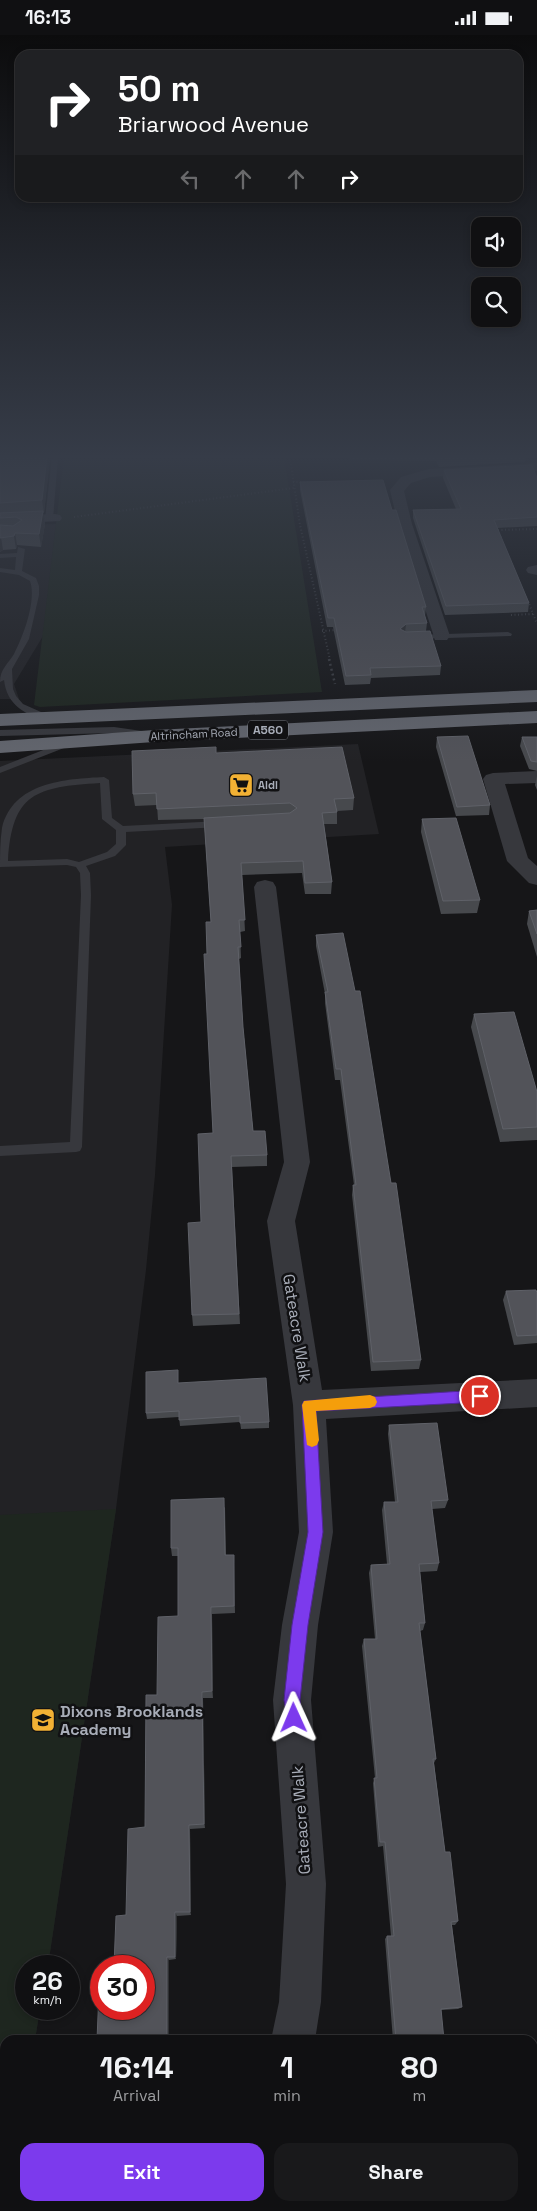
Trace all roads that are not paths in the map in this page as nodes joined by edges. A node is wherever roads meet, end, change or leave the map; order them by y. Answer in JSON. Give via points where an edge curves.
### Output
{"nodes":[{"id":1,"x":19,"y":559,"type":"edge"},
{"id":2,"x":416,"y":559,"type":"edge"},
{"id":3,"x":0,"y":570,"type":"edge"},
{"id":4,"x":18,"y":573,"type":"junction"},
{"id":5,"x":508,"y":634,"type":"dead end"},
{"id":6,"x":442,"y":636,"type":"junction"},
{"id":7,"x":405,"y":637,"type":"edge"},
{"id":8,"x":8,"y":668,"type":"junction"},
{"id":9,"x":0,"y":675,"type":"edge"},
{"id":10,"x":0,"y":679,"type":"edge"},
{"id":11,"x":537,"y":696,"type":"edge"},
{"id":12,"x":537,"y":717,"type":"edge"},
{"id":13,"x":47,"y":719,"type":"junction"},
{"id":14,"x":0,"y":720,"type":"edge"},
{"id":15,"x":0,"y":733,"type":"edge"},
{"id":16,"x":154,"y":736,"type":"junction"},
{"id":17,"x":73,"y":742,"type":"junction"},
{"id":18,"x":0,"y":747,"type":"edge"},
{"id":19,"x":0,"y":770,"type":"edge"},
{"id":20,"x":537,"y":777,"type":"edge"},
{"id":21,"x":233,"y":823,"type":"edge"},
{"id":22,"x":121,"y":829,"type":"junction"},
{"id":23,"x":1,"y":864,"type":"edge"},
{"id":24,"x":80,"y":865,"type":"junction"},
{"id":25,"x":537,"y":878,"type":"edge"},
{"id":26,"x":265,"y":887,"type":"dead end"},
{"id":27,"x":0,"y":1151,"type":"edge"},
{"id":28,"x":537,"y":1393,"type":"edge"},
{"id":29,"x":309,"y":1405,"type":"junction"},
{"id":30,"x":294,"y":2035,"type":"edge"}],
"edges":[{"from":1,"to":4,"type":"lane"},
{"from":2,"to":6,"type":"street"},
{"from":3,"to":4,"type":"lane"},
{"from":4,"to":8,"type":"lane","via":[[33,580],[36,588],[26,635],[18,655]]},
{"from":5,"to":6,"type":"lane"},
{"from":6,"to":7,"type":"lane"},
{"from":8,"to":9,"type":"lane"},
{"from":8,"to":10,"type":"lane"},
{"from":8,"to":13,"type":"lane","via":[[8,692],[16,704]]},
{"from":11,"to":13,"type":"highway","name":"Altrincham Road","number":"A560"},
{"from":12,"to":16,"type":"highway","name":"Altrincham Road","number":"A560"},
{"from":13,"to":14,"type":"highway","name":"Altrincham Road","number":"A560"},
{"from":15,"to":16,"type":"lane","via":[[114,730]]},
{"from":16,"to":17,"type":"highway","name":"Altrincham Road","number":"A560"},
{"from":17,"to":18,"type":"highway","name":"Altrincham Road","number":"A560"},
{"from":17,"to":19,"type":"lane"},
{"from":20,"to":25,"type":"street","via":[[493,779],[518,861]]},
{"from":21,"to":22,"type":"lane"},
{"from":22,"to":23,"type":"lane","via":[[107,819],[104,780],[49,786],[29,794],[16,808],[7,825]]},
{"from":22,"to":24,"type":"lane","via":[[121,845],[111,854]]},
{"from":23,"to":24,"type":"lane","via":[[67,862]]},
{"from":24,"to":27,"type":"lane","via":[[85,873],[86,895],[76,1147]]},
{"from":26,"to":29,"type":"street","name":"Gateacre Walk","via":[[297,1162],[281,1221]]},
{"from":28,"to":29,"type":"street"},
{"from":29,"to":30,"type":"street","name":"Gateacre Walk","via":[[316,1532],[300,1625],[292,1700],[306,1884],[300,2002]]}]}
